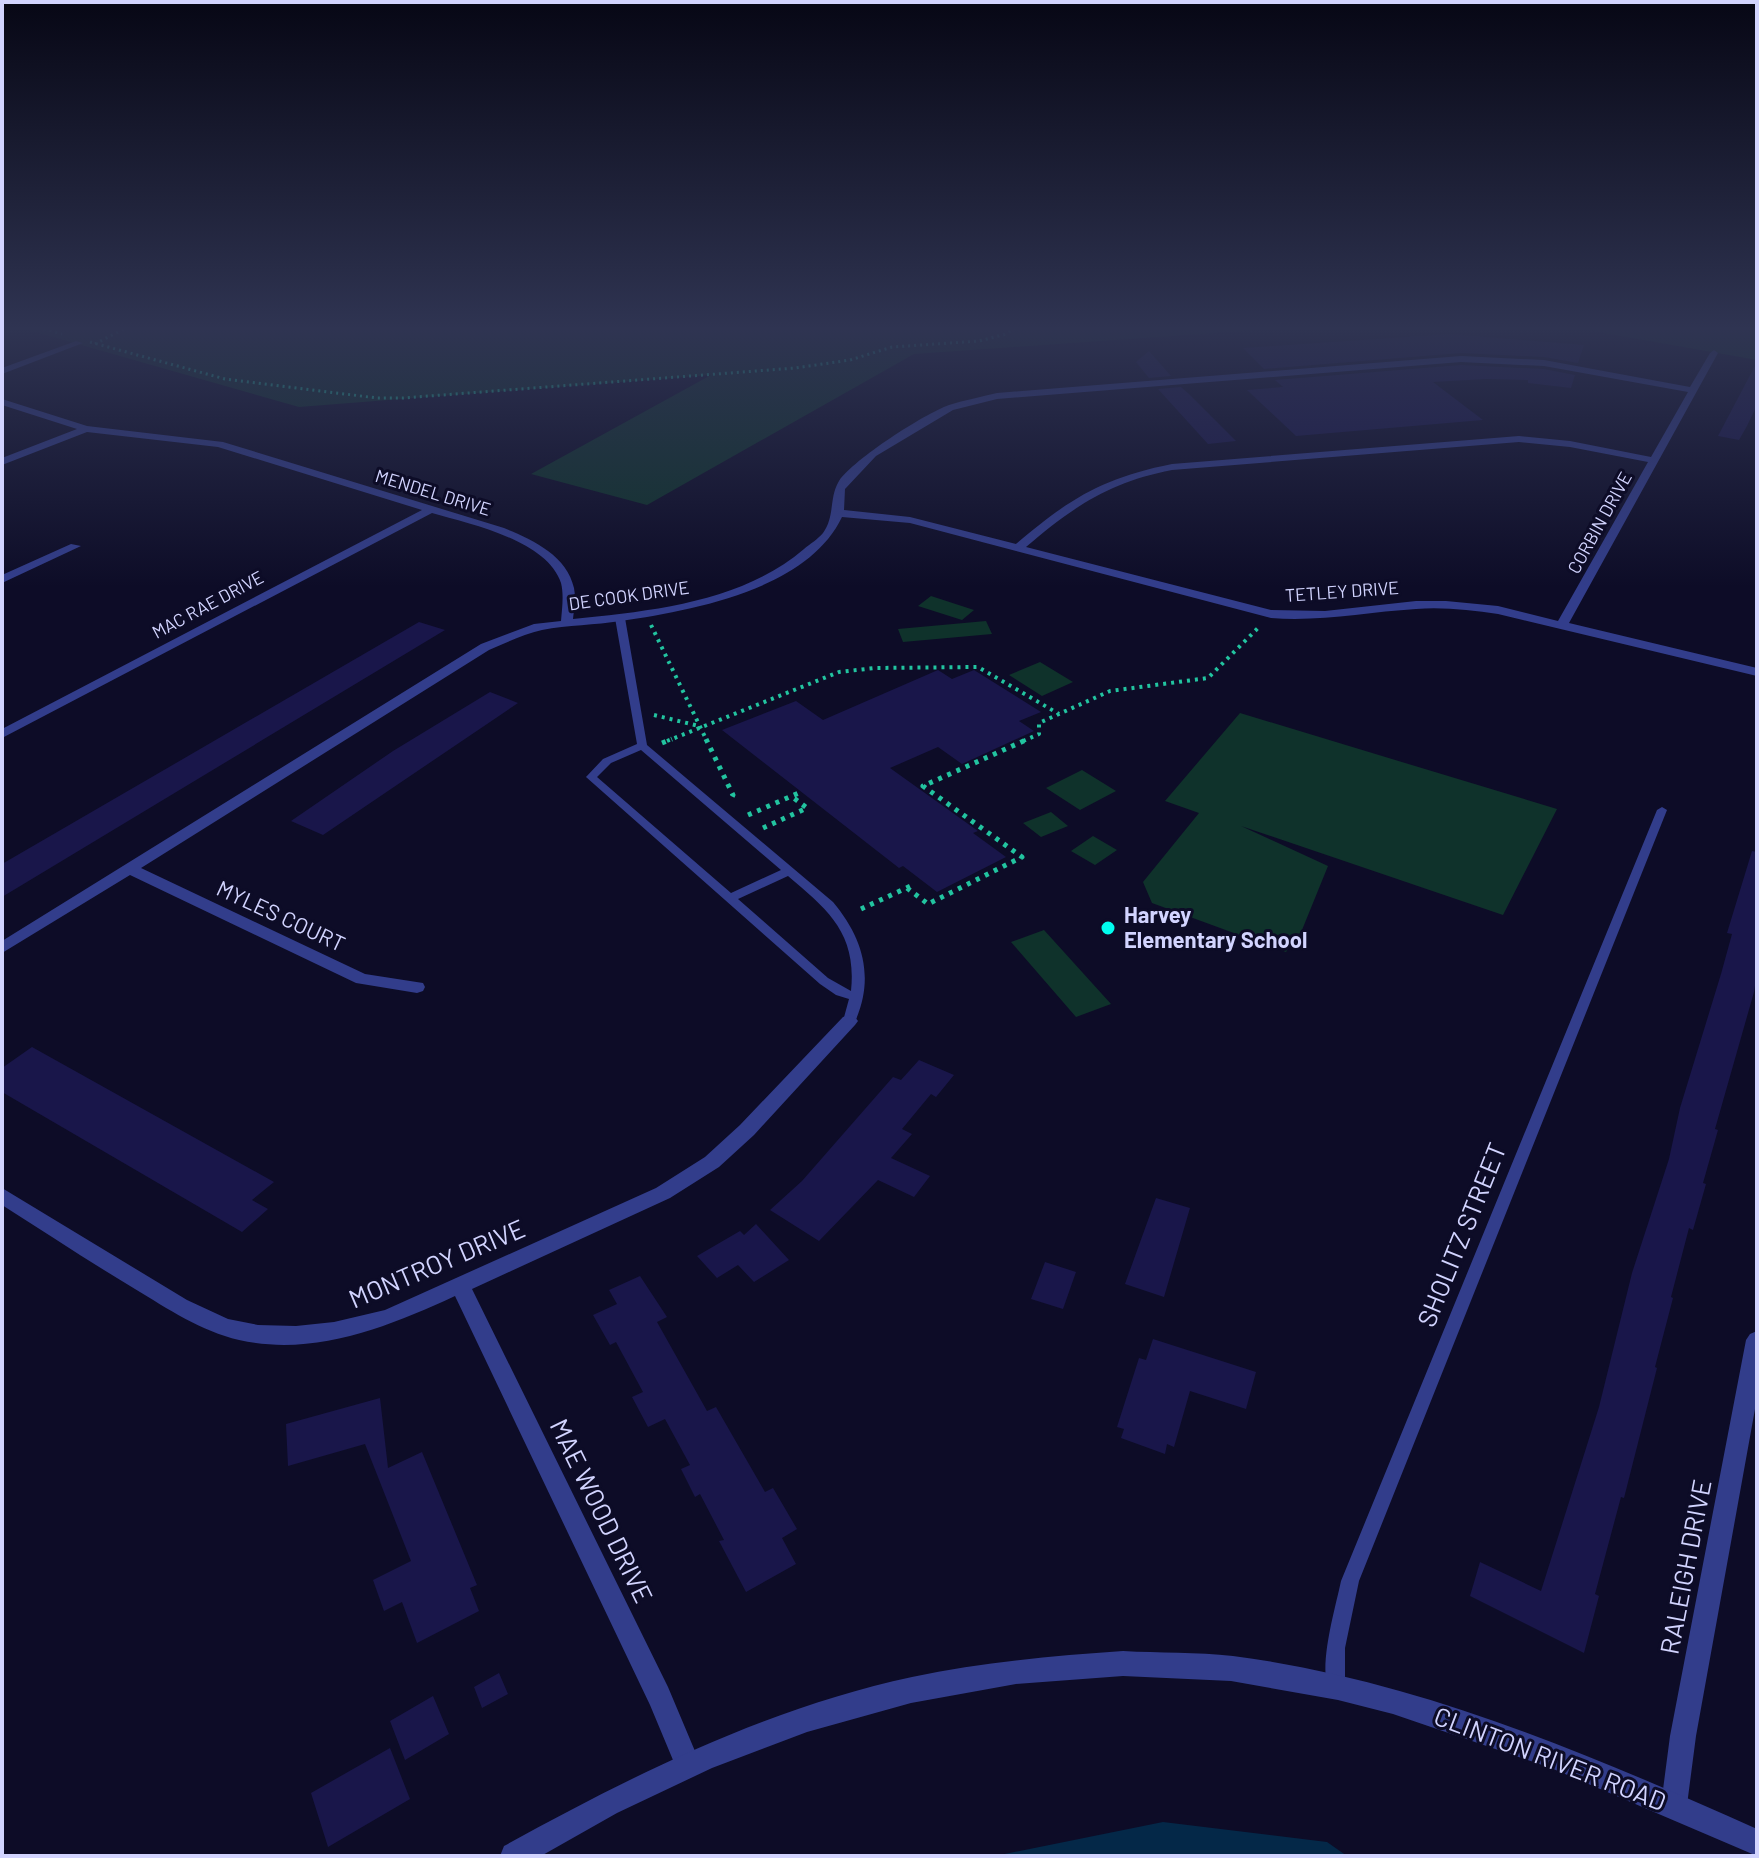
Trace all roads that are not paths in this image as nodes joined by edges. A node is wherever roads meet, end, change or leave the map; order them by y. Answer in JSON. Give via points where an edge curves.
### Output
{"nodes":[{"id":1,"x":38,"y":414,"type":"edge"},
{"id":2,"x":940,"y":414,"type":"edge"},
{"id":3,"x":1679,"y":414,"type":"edge"},
{"id":4,"x":86,"y":429,"type":"junction"},
{"id":5,"x":1652,"y":460,"type":"junction"},
{"id":6,"x":2,"y":462,"type":"edge"},
{"id":7,"x":431,"y":509,"type":"junction"},
{"id":8,"x":838,"y":513,"type":"junction"},
{"id":9,"x":75,"y":546,"type":"dead end"},
{"id":10,"x":1019,"y":547,"type":"junction"},
{"id":11,"x":2,"y":579,"type":"edge"},
{"id":12,"x":620,"y":618,"type":"junction"},
{"id":13,"x":567,"y":622,"type":"junction"},
{"id":14,"x":1562,"y":625,"type":"junction"},
{"id":15,"x":1757,"y":672,"type":"edge"},
{"id":16,"x":2,"y":734,"type":"edge"},
{"id":17,"x":642,"y":746,"type":"junction"},
{"id":18,"x":1662,"y":810,"type":"dead end"},
{"id":19,"x":130,"y":869,"type":"junction"},
{"id":20,"x":789,"y":871,"type":"junction"},
{"id":21,"x":729,"y":899,"type":"junction"},
{"id":22,"x":2,"y":948,"type":"edge"},
{"id":23,"x":417,"y":987,"type":"dead end"},
{"id":24,"x":856,"y":997,"type":"junction"},
{"id":25,"x":849,"y":1021,"type":"joint"},
{"id":26,"x":2,"y":1195,"type":"edge"},
{"id":27,"x":460,"y":1285,"type":"junction"},
{"id":28,"x":1756,"y":1352,"type":"edge"},
{"id":29,"x":1336,"y":1686,"type":"junction"},
{"id":30,"x":687,"y":1763,"type":"junction"},
{"id":31,"x":1674,"y":1805,"type":"junction"},
{"id":32,"x":1757,"y":1843,"type":"edge"},
{"id":33,"x":514,"y":1856,"type":"edge"}],
"edges":[{"from":1,"to":4,"type":"street","name":"MENDEL DRIVE"},
{"from":2,"to":8,"type":"street","name":"DE COOK DRIVE","via":[[872,454],[846,479]]},
{"from":3,"to":5,"type":"street","name":"CORBIN DRIVE"},
{"from":4,"to":6,"type":"street"},
{"from":4,"to":7,"type":"street","name":"MENDEL DRIVE","via":[[219,444]]},
{"from":5,"to":10,"type":"street","via":[[1519,439],[1172,467],[1098,487]]},
{"from":5,"to":14,"type":"street","name":"CORBIN DRIVE"},
{"from":7,"to":13,"type":"street","name":"MENDEL DRIVE","via":[[508,533],[547,556],[568,587]]},
{"from":7,"to":16,"type":"street","name":"MAC RAE DRIVE"},
{"from":8,"to":10,"type":"street","name":"TETLEY DRIVE","via":[[910,520]]},
{"from":8,"to":12,"type":"street","name":"DE COOK DRIVE","via":[[821,542],[764,580],[704,603]]},
{"from":9,"to":11,"type":"street"},
{"from":10,"to":14,"type":"street","name":"TETLEY DRIVE","via":[[1271,614],[1440,604]]},
{"from":12,"to":13,"type":"street","name":"DE COOK DRIVE"},
{"from":12,"to":17,"type":"lane"},
{"from":13,"to":19,"type":"street","name":"DE COOK DRIVE","via":[[485,647]]},
{"from":14,"to":15,"type":"street","name":"TETLEY DRIVE"},
{"from":17,"to":20,"type":"lane"},
{"from":17,"to":21,"type":"lane","via":[[609,758],[591,777]]},
{"from":18,"to":29,"type":"lane","name":"SHOLITZ STREET","via":[[1350,1581],[1336,1648]]},
{"from":19,"to":22,"type":"street","name":"DE COOK DRIVE"},
{"from":19,"to":23,"type":"street","name":"MYLES COURT","via":[[362,979]]},
{"from":20,"to":21,"type":"lane"},
{"from":20,"to":24,"type":"lane","via":[[847,924],[859,978]]},
{"from":21,"to":24,"type":"lane","via":[[824,981]]},
{"from":24,"to":25,"type":"lane"},
{"from":25,"to":27,"type":"street","name":"MONTROY DRIVE","via":[[712,1162],[663,1193]]},
{"from":26,"to":27,"type":"street","name":"MONTROY DRIVE","via":[[199,1317],[240,1331],[315,1336],[389,1317]]},
{"from":27,"to":30,"type":"street","name":"MAE WOOD DRIVE"},
{"from":28,"to":31,"type":"street","name":"RALEIGH DRIVE"},
{"from":29,"to":30,"type":"street","name":"CLINTON RIVER ROAD","via":[[1200,1665],[1103,1663],[1041,1669],[865,1699]]},
{"from":29,"to":31,"type":"street","name":"CLINTON RIVER ROAD","via":[[1469,1723]]},
{"from":30,"to":33,"type":"street","name":"CLINTON RIVER ROAD"},
{"from":31,"to":32,"type":"street","name":"CLINTON RIVER ROAD"}]}
